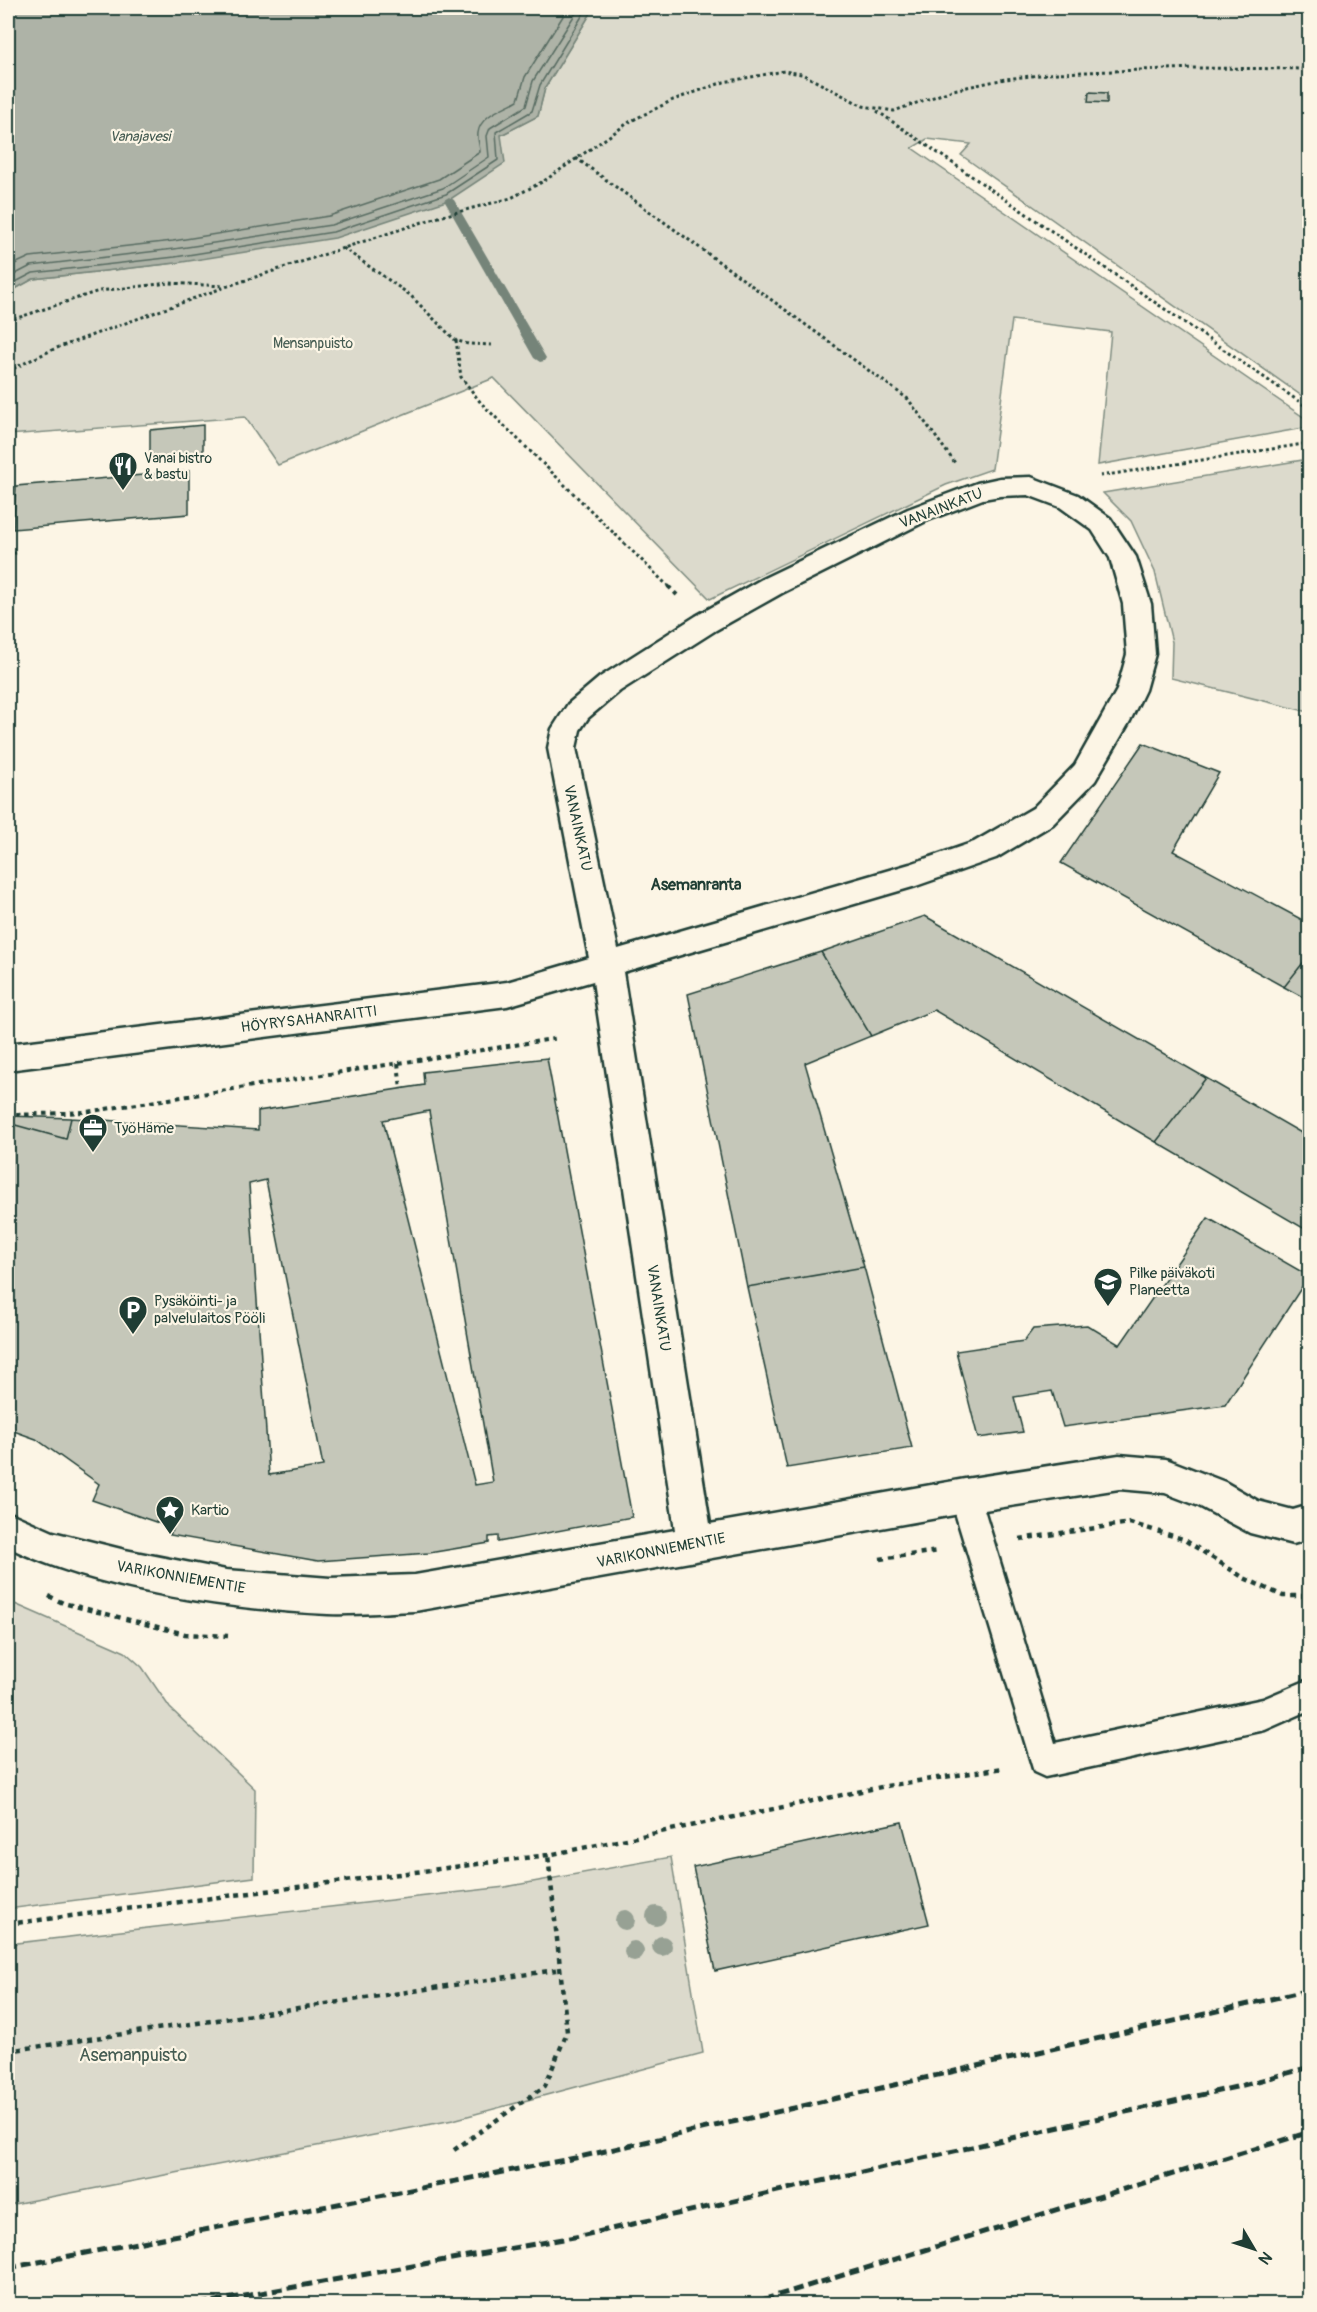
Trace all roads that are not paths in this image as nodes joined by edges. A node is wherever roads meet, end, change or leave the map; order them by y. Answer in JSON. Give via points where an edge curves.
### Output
{"nodes":[{"id":1,"x":606,"y":966,"type":"junction"},
{"id":2,"x":8,"y":1057,"type":"edge"},
{"id":3,"x":965,"y":1496,"type":"junction"},
{"id":4,"x":1310,"y":1522,"type":"edge"},
{"id":5,"x":8,"y":1529,"type":"edge"},
{"id":6,"x":695,"y":1543,"type":"junction"},
{"id":7,"x":1310,"y":1694,"type":"edge"}],
"edges":[{"from":1,"to":1,"type":"street","name":"VANAINKATU","via":[[916,874],[984,850],[1043,816],[1085,773],[1131,690],[1141,654],[1137,604],[1123,557],[1101,524],[1070,501],[1031,486],[977,492],[906,520],[772,586],[610,684],[578,711],[566,729],[562,748]]},
{"from":1,"to":2,"type":"street","name":"HÖYRYSAHANRAITTI","via":[[507,994]]},
{"from":1,"to":6,"type":"street","name":"VANAINKATU"},
{"from":3,"to":4,"type":"street","name":"VARIKONNIEMENTIE","via":[[1119,1472],[1166,1476],[1212,1494],[1250,1516],[1293,1527]]},
{"from":3,"to":6,"type":"street","name":"VARIKONNIEMENTIE"},
{"from":3,"to":7,"type":"lane","via":[[1045,1761],[1265,1714]]},
{"from":5,"to":6,"type":"street","name":"VARIKONNIEMENTIE","via":[[48,1548],[125,1568],[226,1588],[330,1596],[416,1593]]}]}
